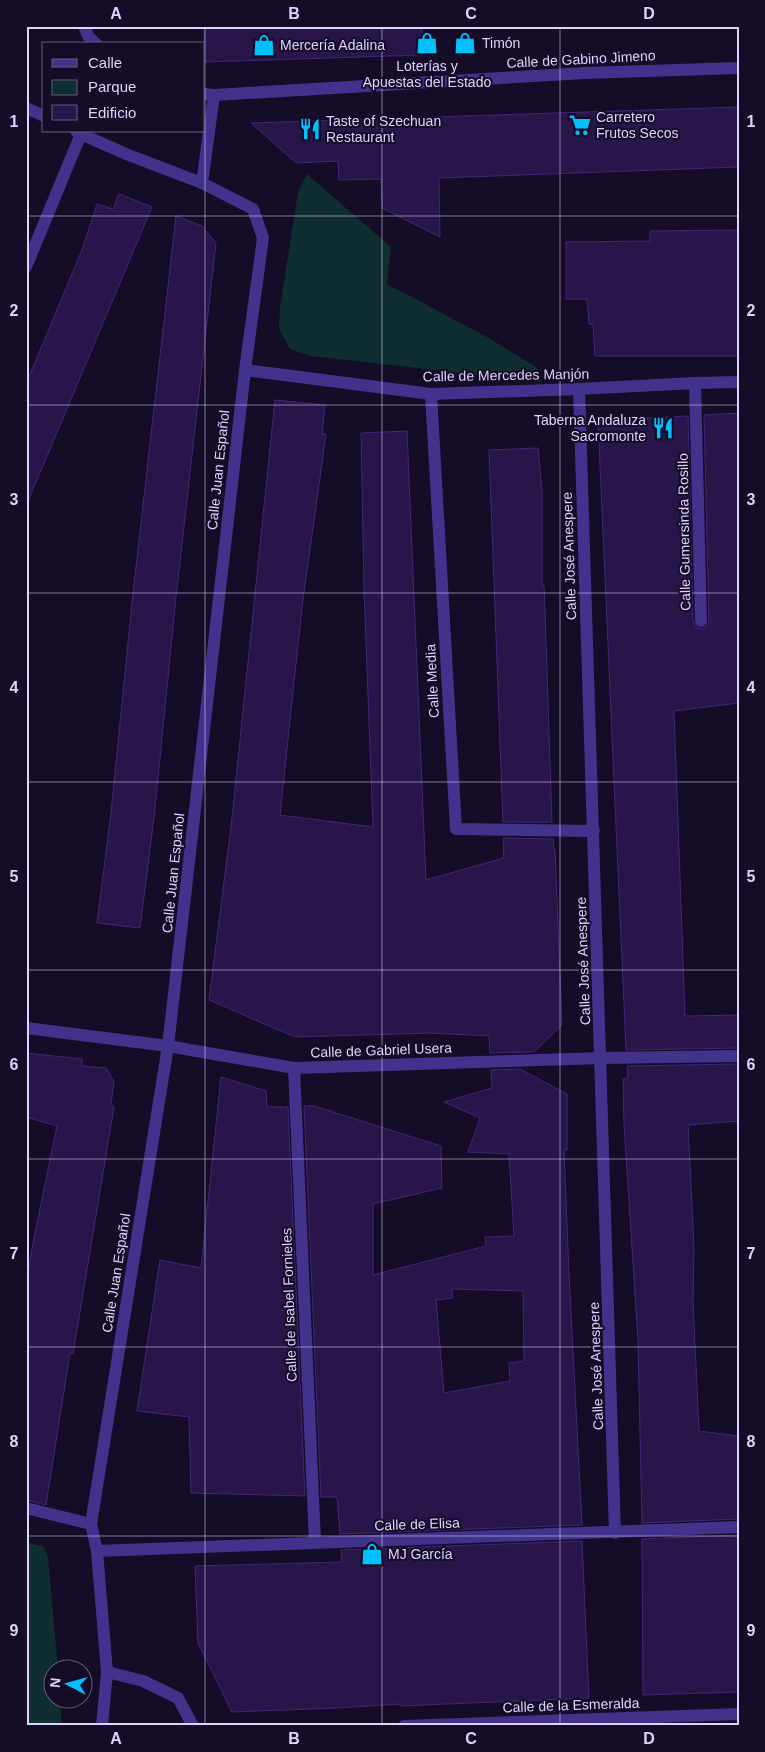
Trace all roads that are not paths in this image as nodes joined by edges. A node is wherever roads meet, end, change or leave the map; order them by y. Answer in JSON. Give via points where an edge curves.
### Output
{"nodes":[{"id":1,"x":739,"y":68,"type":"edge"},
{"id":2,"x":209,"y":94,"type":"edge"},
{"id":3,"x":26,"y":108,"type":"edge"},
{"id":4,"x":42,"y":115,"type":"edge"},
{"id":5,"x":79,"y":132,"type":"edge"},
{"id":6,"x":202,"y":183,"type":"junction"},
{"id":7,"x":26,"y":267,"type":"edge"},
{"id":8,"x":245,"y":370,"type":"junction"},
{"id":9,"x":739,"y":382,"type":"edge"},
{"id":10,"x":695,"y":383,"type":"junction"},
{"id":11,"x":579,"y":389,"type":"junction"},
{"id":12,"x":431,"y":394,"type":"junction"},
{"id":13,"x":701,"y":621,"type":"dead end"},
{"id":14,"x":594,"y":831,"type":"junction"},
{"id":15,"x":26,"y":1028,"type":"edge"},
{"id":16,"x":168,"y":1046,"type":"junction"},
{"id":17,"x":739,"y":1056,"type":"edge"},
{"id":18,"x":601,"y":1058,"type":"junction"},
{"id":19,"x":294,"y":1068,"type":"junction"},
{"id":20,"x":26,"y":1508,"type":"edge"},
{"id":21,"x":91,"y":1524,"type":"junction"},
{"id":22,"x":739,"y":1527,"type":"edge"},
{"id":23,"x":615,"y":1532,"type":"junction"},
{"id":24,"x":315,"y":1542,"type":"junction"},
{"id":25,"x":96,"y":1551,"type":"junction"},
{"id":26,"x":107,"y":1672,"type":"junction"},
{"id":27,"x":739,"y":1714,"type":"edge"},
{"id":28,"x":102,"y":1726,"type":"edge"},
{"id":29,"x":193,"y":1726,"type":"edge"},
{"id":30,"x":404,"y":1726,"type":"edge"}],
"edges":[{"from":1,"to":2,"type":"street","name":"Calle de Gabino Jimeno","via":[[585,73]]},
{"from":2,"to":6,"type":"street","name":"Calle de Gabino Jimeno"},
{"from":3,"to":4,"type":"street"},
{"from":5,"to":6,"type":"street","name":"Calle Juan Español"},
{"from":5,"to":7,"type":"street"},
{"from":6,"to":8,"type":"street","name":"Calle Juan Español","via":[[253,209],[263,238]]},
{"from":8,"to":12,"type":"street","name":"Calle de Mercedes Manjón"},
{"from":8,"to":16,"type":"street","name":"Calle Juan Español"},
{"from":9,"to":10,"type":"street","name":"Calle de Mercedes Manjón"},
{"from":10,"to":11,"type":"street","name":"Calle de Mercedes Manjón"},
{"from":10,"to":13,"type":"street","name":"Calle Gumersinda Rosillo"},
{"from":11,"to":12,"type":"street","name":"Calle de Mercedes Manjón"},
{"from":11,"to":14,"type":"street","name":"Calle José Anespere"},
{"from":12,"to":14,"type":"street","name":"Calle Media","via":[[456,829]]},
{"from":14,"to":18,"type":"street","name":"Calle José Anespere"},
{"from":15,"to":16,"type":"street","name":"Calle de Gabriel Usera"},
{"from":16,"to":19,"type":"street","name":"Calle de Gabriel Usera"},
{"from":16,"to":21,"type":"street","name":"Calle Juan Español"},
{"from":17,"to":18,"type":"street","name":"Calle de Gabriel Usera"},
{"from":18,"to":19,"type":"street","name":"Calle de Gabriel Usera"},
{"from":18,"to":23,"type":"street","name":"Calle José Anespere"},
{"from":19,"to":24,"type":"street","name":"Calle de Isabel Fornieles"},
{"from":20,"to":21,"type":"street"},
{"from":21,"to":25,"type":"street","name":"Calle Juan Español"},
{"from":22,"to":23,"type":"street","name":"Calle de Elisa"},
{"from":23,"to":24,"type":"street","name":"Calle de Elisa"},
{"from":24,"to":25,"type":"street","name":"Calle de Elisa"},
{"from":25,"to":26,"type":"street","name":"Calle Juan Español"},
{"from":26,"to":28,"type":"street","name":"Calle Juan Español"},
{"from":26,"to":29,"type":"street","via":[[143,1681],[178,1698]]},
{"from":27,"to":30,"type":"street","name":"Calle de la Esmeralda"}]}
